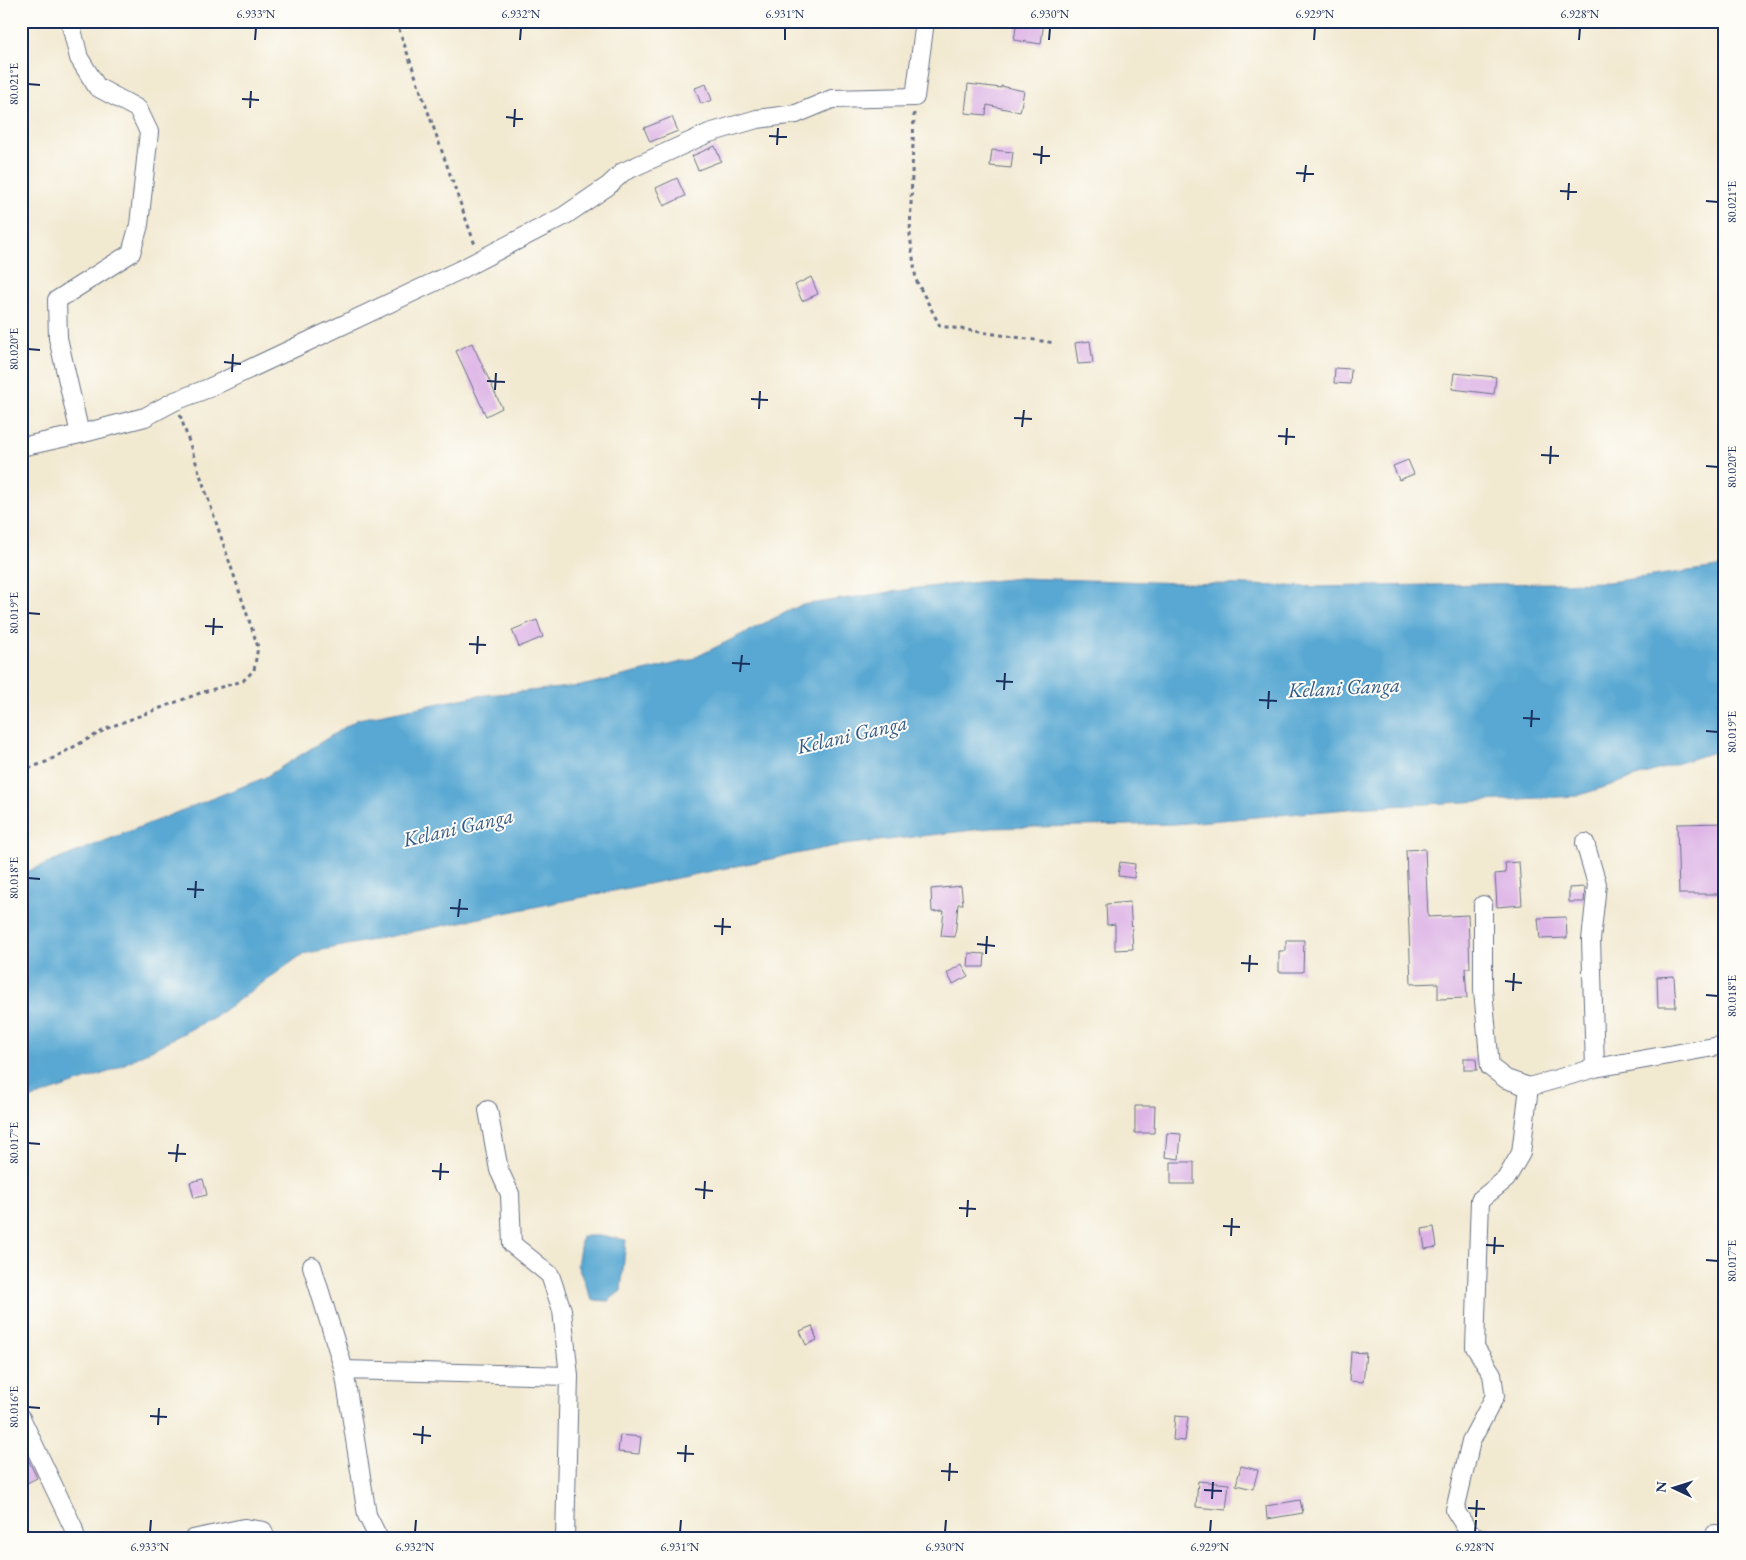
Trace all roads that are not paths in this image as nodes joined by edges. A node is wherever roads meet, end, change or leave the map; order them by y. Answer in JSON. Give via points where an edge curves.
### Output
{"nodes":[{"id":1,"x":70,"y":21,"type":"edge"},
{"id":2,"x":925,"y":21,"type":"edge"},
{"id":3,"x":80,"y":434,"type":"junction"},
{"id":4,"x":21,"y":446,"type":"edge"},
{"id":5,"x":1585,"y":843,"type":"dead end"},
{"id":6,"x":1483,"y":905,"type":"dead end"},
{"id":7,"x":1725,"y":1045,"type":"edge"},
{"id":8,"x":1595,"y":1068,"type":"junction"},
{"id":9,"x":1529,"y":1086,"type":"junction"},
{"id":10,"x":488,"y":1110,"type":"dead end"},
{"id":11,"x":312,"y":1266,"type":"dead end"},
{"id":12,"x":344,"y":1370,"type":"junction"},
{"id":13,"x":569,"y":1376,"type":"junction"},
{"id":14,"x":21,"y":1418,"type":"edge"},
{"id":15,"x":76,"y":1539,"type":"edge"},
{"id":16,"x":193,"y":1539,"type":"edge"},
{"id":17,"x":266,"y":1539,"type":"edge"},
{"id":18,"x":379,"y":1539,"type":"edge"},
{"id":19,"x":565,"y":1539,"type":"edge"},
{"id":20,"x":1483,"y":1539,"type":"edge"}],
"edges":[{"from":1,"to":3,"type":"street","via":[[79,58],[97,87],[138,110],[149,132],[139,226],[130,253],[56,300],[58,338]]},
{"from":2,"to":3,"type":"street","via":[[915,97],[832,99],[796,114],[757,119],[709,133],[623,172],[564,216],[462,269],[209,388],[174,400],[144,417]]},
{"from":3,"to":4,"type":"street"},
{"from":5,"to":8,"type":"street","via":[[1598,884],[1591,940]]},
{"from":6,"to":9,"type":"street","via":[[1483,990],[1490,1067],[1506,1079]]},
{"from":7,"to":8,"type":"street"},
{"from":8,"to":9,"type":"street"},
{"from":9,"to":20,"type":"street","via":[[1521,1154],[1506,1179],[1480,1200],[1475,1347],[1492,1374],[1496,1396],[1471,1441],[1455,1510],[1470,1534]]},
{"from":10,"to":13,"type":"street","via":[[499,1170],[510,1194],[512,1244],[550,1275],[562,1310]]},
{"from":11,"to":12,"type":"street"},
{"from":12,"to":13,"type":"street"},
{"from":12,"to":18,"type":"street","via":[[367,1515]]},
{"from":13,"to":19,"type":"street"},
{"from":14,"to":15,"type":"street"},
{"from":16,"to":17,"type":"street","via":[[244,1528],[263,1530]]}]}
